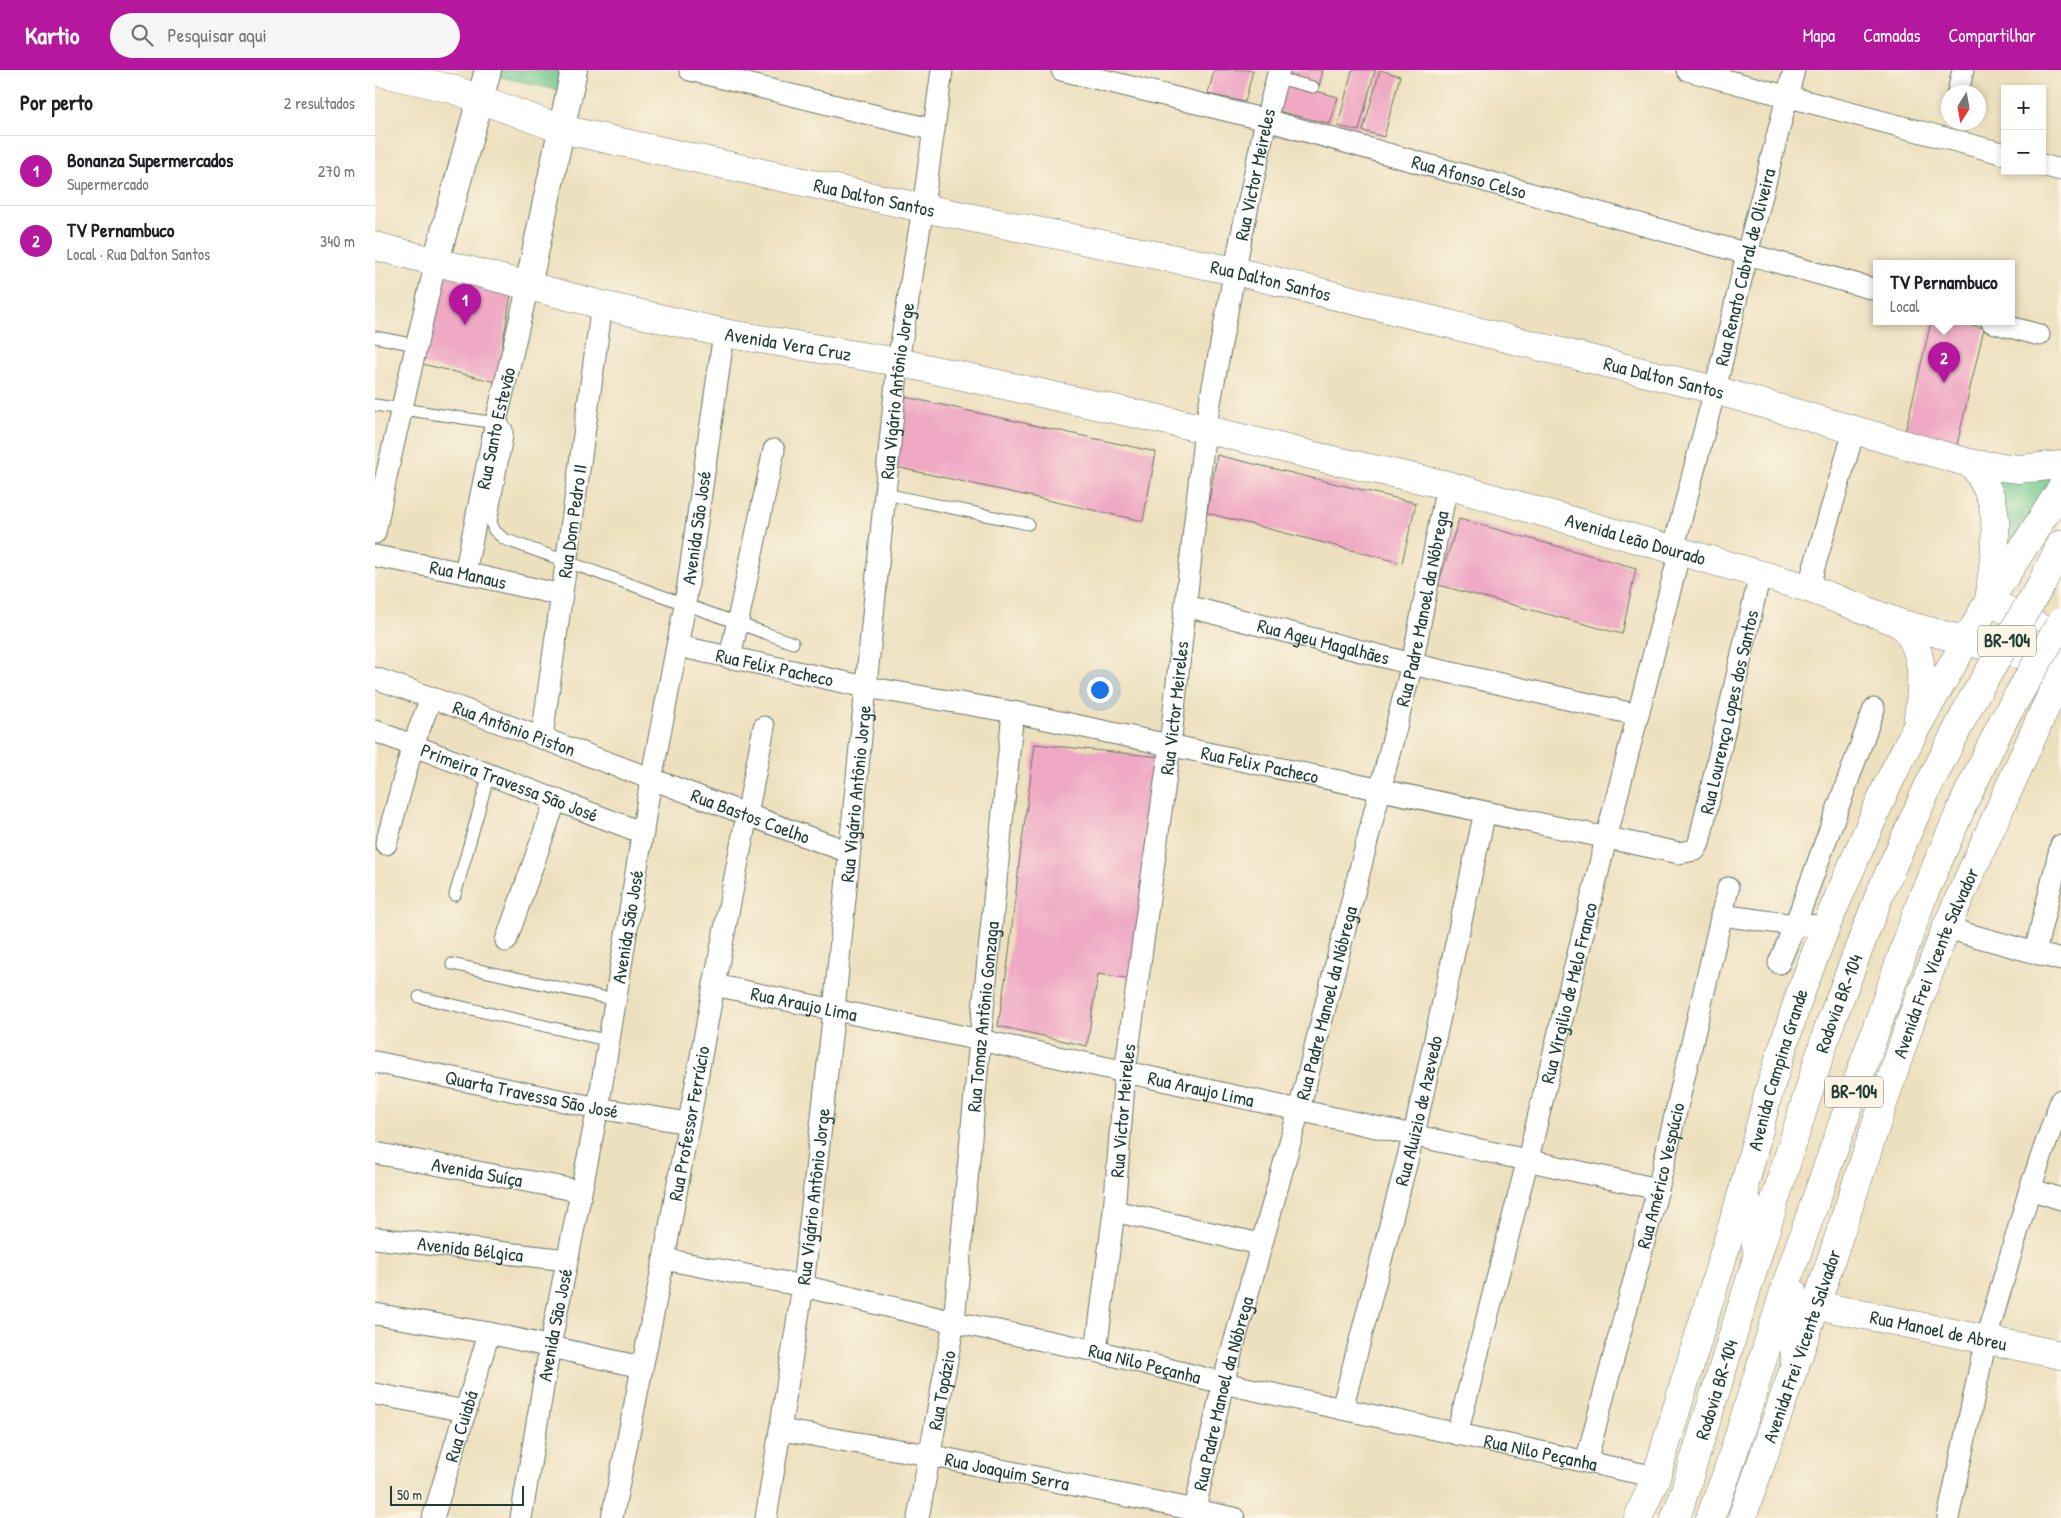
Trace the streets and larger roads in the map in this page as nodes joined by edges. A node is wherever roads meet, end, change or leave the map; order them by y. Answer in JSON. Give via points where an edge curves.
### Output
{"nodes":[{"id":1,"x":488,"y":70,"type":"edge"},
{"id":2,"x":574,"y":70,"type":"edge"},
{"id":3,"x":942,"y":70,"type":"edge"},
{"id":4,"x":1062,"y":70,"type":"edge"},
{"id":5,"x":1687,"y":70,"type":"edge"},
{"id":6,"x":1793,"y":70,"type":"edge"},
{"id":7,"x":1963,"y":70,"type":"edge"},
{"id":8,"x":375,"y":71,"type":"edge"},
{"id":9,"x":702,"y":71,"type":"edge"},
{"id":10,"x":1278,"y":74,"type":"edge"},
{"id":11,"x":1959,"y":85,"type":"edge"},
{"id":12,"x":1787,"y":96,"type":"junction"},
{"id":13,"x":481,"y":99,"type":"junction"},
{"id":14,"x":1266,"y":120,"type":"junction"},
{"id":15,"x":561,"y":129,"type":"junction"},
{"id":16,"x":1941,"y":129,"type":"edge"},
{"id":17,"x":934,"y":130,"type":"junction"},
{"id":18,"x":1948,"y":130,"type":"edge"},
{"id":19,"x":2001,"y":152,"type":"edge"},
{"id":20,"x":2046,"y":165,"type":"edge"},
{"id":21,"x":2061,"y":170,"type":"edge"},
{"id":22,"x":923,"y":208,"type":"junction"},
{"id":23,"x":375,"y":246,"type":"edge"},
{"id":24,"x":1747,"y":254,"type":"junction"},
{"id":25,"x":436,"y":261,"type":"junction"},
{"id":26,"x":1235,"y":270,"type":"junction"},
{"id":27,"x":528,"y":286,"type":"junction"},
{"id":28,"x":1873,"y":289,"type":"edge"},
{"id":29,"x":602,"y":305,"type":"junction"},
{"id":30,"x":2003,"y":325,"type":"edge"},
{"id":31,"x":724,"y":333,"type":"junction"},
{"id":32,"x":2039,"y":335,"type":"dead end"},
{"id":33,"x":898,"y":362,"type":"junction"},
{"id":34,"x":1715,"y":390,"type":"junction"},
{"id":35,"x":1205,"y":429,"type":"junction"},
{"id":36,"x":1854,"y":430,"type":"junction"},
{"id":37,"x":774,"y":450,"type":"dead end"},
{"id":38,"x":1973,"y":464,"type":"junction"},
{"id":39,"x":2061,"y":466,"type":"edge"},
{"id":40,"x":380,"y":476,"type":"edge"},
{"id":41,"x":1447,"y":485,"type":"junction"},
{"id":42,"x":2061,"y":488,"type":"edge"},
{"id":43,"x":375,"y":533,"type":"edge"},
{"id":44,"x":2061,"y":544,"type":"edge"},
{"id":45,"x":1677,"y":550,"type":"junction"},
{"id":46,"x":375,"y":556,"type":"edge"},
{"id":47,"x":465,"y":573,"type":"junction"},
{"id":48,"x":1759,"y":574,"type":"junction"},
{"id":49,"x":1808,"y":588,"type":"junction"},
{"id":50,"x":561,"y":595,"type":"junction"},
{"id":51,"x":1989,"y":602,"type":"junction"},
{"id":52,"x":1187,"y":606,"type":"junction"},
{"id":53,"x":2061,"y":622,"type":"edge"},
{"id":54,"x":1899,"y":623,"type":"junction"},
{"id":55,"x":2061,"y":639,"type":"edge"},
{"id":56,"x":1966,"y":641,"type":"junction"},
{"id":57,"x":678,"y":646,"type":"junction"},
{"id":58,"x":729,"y":658,"type":"junction"},
{"id":59,"x":1412,"y":664,"type":"junction"},
{"id":60,"x":2061,"y":666,"type":"edge"},
{"id":61,"x":2061,"y":673,"type":"edge"},
{"id":62,"x":375,"y":678,"type":"edge"},
{"id":63,"x":865,"y":687,"type":"junction"},
{"id":64,"x":431,"y":698,"type":"junction"},
{"id":65,"x":1874,"y":709,"type":"dead end"},
{"id":66,"x":1013,"y":712,"type":"junction"},
{"id":67,"x":1638,"y":715,"type":"junction"},
{"id":68,"x":1917,"y":726,"type":"junction"},
{"id":69,"x":764,"y":727,"type":"dead end"},
{"id":70,"x":375,"y":731,"type":"edge"},
{"id":71,"x":542,"y":737,"type":"junction"},
{"id":72,"x":413,"y":745,"type":"junction"},
{"id":73,"x":1170,"y":746,"type":"junction"},
{"id":74,"x":651,"y":780,"type":"junction"},
{"id":75,"x":1380,"y":788,"type":"junction"},
{"id":76,"x":556,"y":798,"type":"junction"},
{"id":77,"x":1485,"y":812,"type":"junction"},
{"id":78,"x":746,"y":815,"type":"junction"},
{"id":79,"x":643,"y":833,"type":"junction"},
{"id":80,"x":1605,"y":839,"type":"junction"},
{"id":81,"x":386,"y":844,"type":"dead end"},
{"id":82,"x":2061,"y":845,"type":"edge"},
{"id":83,"x":1695,"y":850,"type":"joint"},
{"id":84,"x":849,"y":852,"type":"junction"},
{"id":85,"x":1728,"y":888,"type":"dead end"},
{"id":86,"x":1721,"y":915,"type":"junction"},
{"id":87,"x":1795,"y":925,"type":"junction"},
{"id":88,"x":1826,"y":926,"type":"junction"},
{"id":89,"x":1946,"y":928,"type":"junction"},
{"id":90,"x":506,"y":941,"type":"dead end"},
{"id":91,"x":2035,"y":952,"type":"junction"},
{"id":92,"x":2061,"y":960,"type":"edge"},
{"id":93,"x":1779,"y":963,"type":"dead end"},
{"id":94,"x":713,"y":985,"type":"junction"},
{"id":95,"x":834,"y":1010,"type":"junction"},
{"id":96,"x":980,"y":1040,"type":"junction"},
{"id":97,"x":375,"y":1062,"type":"edge"},
{"id":98,"x":1125,"y":1072,"type":"junction"},
{"id":99,"x":2061,"y":1100,"type":"edge"},
{"id":100,"x":598,"y":1108,"type":"junction"},
{"id":101,"x":1299,"y":1110,"type":"junction"},
{"id":102,"x":688,"y":1123,"type":"junction"},
{"id":103,"x":1414,"y":1134,"type":"junction"},
{"id":104,"x":375,"y":1153,"type":"edge"},
{"id":105,"x":1528,"y":1159,"type":"junction"},
{"id":106,"x":1744,"y":1187,"type":"junction"},
{"id":107,"x":1658,"y":1189,"type":"junction"},
{"id":108,"x":2030,"y":1190,"type":"junction"},
{"id":109,"x":580,"y":1191,"type":"junction"},
{"id":110,"x":2061,"y":1199,"type":"edge"},
{"id":111,"x":1114,"y":1211,"type":"junction"},
{"id":112,"x":375,"y":1238,"type":"edge"},
{"id":113,"x":1260,"y":1244,"type":"junction"},
{"id":114,"x":1757,"y":1254,"type":"junction"},
{"id":115,"x":664,"y":1258,"type":"junction"},
{"id":116,"x":567,"y":1260,"type":"junction"},
{"id":117,"x":1791,"y":1270,"type":"junction"},
{"id":118,"x":803,"y":1286,"type":"junction"},
{"id":119,"x":1816,"y":1305,"type":"junction"},
{"id":120,"x":375,"y":1314,"type":"edge"},
{"id":121,"x":955,"y":1322,"type":"junction"},
{"id":122,"x":489,"y":1333,"type":"junction"},
{"id":123,"x":1986,"y":1339,"type":"junction"},
{"id":124,"x":550,"y":1346,"type":"junction"},
{"id":125,"x":1096,"y":1352,"type":"junction"},
{"id":126,"x":2061,"y":1355,"type":"edge"},
{"id":127,"x":641,"y":1367,"type":"junction"},
{"id":128,"x":1795,"y":1367,"type":"junction"},
{"id":129,"x":1223,"y":1383,"type":"junction"},
{"id":130,"x":375,"y":1394,"type":"edge"},
{"id":131,"x":1342,"y":1409,"type":"junction"},
{"id":132,"x":466,"y":1410,"type":"junction"},
{"id":133,"x":781,"y":1430,"type":"junction"},
{"id":134,"x":1457,"y":1434,"type":"junction"},
{"id":135,"x":929,"y":1455,"type":"junction"},
{"id":136,"x":1586,"y":1462,"type":"junction"},
{"id":137,"x":1656,"y":1478,"type":"junction"},
{"id":138,"x":1194,"y":1514,"type":"edge"},
{"id":139,"x":433,"y":1518,"type":"edge"},
{"id":140,"x":521,"y":1518,"type":"edge"},
{"id":141,"x":612,"y":1518,"type":"edge"},
{"id":142,"x":766,"y":1518,"type":"edge"},
{"id":143,"x":918,"y":1518,"type":"edge"},
{"id":144,"x":1233,"y":1518,"type":"edge"},
{"id":145,"x":1638,"y":1518,"type":"edge"},
{"id":146,"x":1675,"y":1518,"type":"edge"},
{"id":147,"x":1710,"y":1518,"type":"edge"},
{"id":148,"x":1742,"y":1518,"type":"edge"},
{"id":149,"x":1948,"y":1518,"type":"edge"}],
"edges":[{"from":1,"to":13,"type":"street"},
{"from":2,"to":15,"type":"street"},
{"from":3,"to":17,"type":"street","name":"Rua Vigário Antônio Jorge"},
{"from":4,"to":14,"type":"street","name":"Rua Afonso Celso"},
{"from":5,"to":12,"type":"street"},
{"from":6,"to":12,"type":"street","name":"Rua Renato Cabral de Oliveira"},
{"from":7,"to":11,"type":"street"},
{"from":8,"to":13,"type":"main road","name":"Rua Dalton Santos","via":[[453,89]]},
{"from":9,"to":17,"type":"street"},
{"from":10,"to":14,"type":"street","name":"Rua Victor Meireles"},
{"from":12,"to":16,"type":"street"},
{"from":12,"to":24,"type":"street","name":"Rua Renato Cabral de Oliveira"},
{"from":13,"to":15,"type":"main road","name":"Rua Dalton Santos"},
{"from":13,"to":25,"type":"street"},
{"from":14,"to":24,"type":"street","name":"Rua Afonso Celso"},
{"from":14,"to":26,"type":"street","name":"Rua Victor Meireles"},
{"from":15,"to":22,"type":"main road","name":"Rua Dalton Santos"},
{"from":15,"to":27,"type":"street"},
{"from":17,"to":22,"type":"street","name":"Rua Vigário Antônio Jorge"},
{"from":18,"to":19,"type":"street"},
{"from":20,"to":21,"type":"street"},
{"from":22,"to":26,"type":"main road","name":"Rua Dalton Santos"},
{"from":22,"to":33,"type":"street","name":"Rua Vigário Antônio Jorge"},
{"from":23,"to":25,"type":"main road","name":"Avenida Vera Cruz"},
{"from":24,"to":28,"type":"street","name":"Rua Afonso Celso"},
{"from":24,"to":34,"type":"street","name":"Rua Renato Cabral de Oliveira"},
{"from":25,"to":27,"type":"main road","name":"Avenida Vera Cruz"},
{"from":25,"to":40,"type":"street","via":[[401,410]]},
{"from":26,"to":34,"type":"main road","name":"Rua Dalton Santos"},
{"from":26,"to":35,"type":"street","name":"Rua Victor Meireles"},
{"from":27,"to":29,"type":"main road","name":"Avenida Vera Cruz"},
{"from":27,"to":47,"type":"street","name":"Rua Santo Estevão"},
{"from":29,"to":31,"type":"main road","name":"Avenida Vera Cruz"},
{"from":29,"to":50,"type":"street","name":"Rua Dom Pedro II"},
{"from":30,"to":32,"type":"street"},
{"from":31,"to":33,"type":"main road","name":"Avenida Vera Cruz"},
{"from":31,"to":57,"type":"street","name":"Avenida São José"},
{"from":33,"to":35,"type":"main road","name":"Avenida Vera Cruz"},
{"from":33,"to":63,"type":"street","name":"Rua Vigário Antônio Jorge"},
{"from":34,"to":36,"type":"main road","name":"Rua Dalton Santos"},
{"from":34,"to":45,"type":"street","name":"Rua Renato Cabral de Oliveira"},
{"from":35,"to":41,"type":"main road","name":"Avenida Leão Dourado"},
{"from":35,"to":52,"type":"street","name":"Rua Victor Meireles"},
{"from":36,"to":38,"type":"main road","name":"Rua Dalton Santos"},
{"from":36,"to":49,"type":"street"},
{"from":37,"to":58,"type":"street"},
{"from":38,"to":39,"type":"main road","name":"Rua Dalton Santos","via":[[2019,469]]},
{"from":38,"to":51,"type":"main road","via":[[1987,489],[1994,514]]},
{"from":40,"to":43,"type":"street"},
{"from":41,"to":45,"type":"main road","name":"Avenida Leão Dourado"},
{"from":41,"to":59,"type":"street","name":"Rua Padre Manoel da Nóbrega"},
{"from":42,"to":51,"type":"main road","name":"Avenida Campina Grande"},
{"from":44,"to":114,"type":"main road","name":"Rodovia BR-104","number":"BR-104","bridge":true,"via":[[2042,583],[1972,700],[1877,900],[1828,1030]]},
{"from":45,"to":48,"type":"main road","name":"Avenida Leão Dourado"},
{"from":45,"to":67,"type":"street","name":"Rua Virgilio de Melo Franco"},
{"from":46,"to":47,"type":"street","name":"Rua Manaus"},
{"from":47,"to":50,"type":"street","name":"Rua Manaus"},
{"from":48,"to":49,"type":"main road","name":"Avenida Leão Dourado"},
{"from":48,"to":83,"type":"street","name":"Rua Lourenço Lopes dos Santos"},
{"from":49,"to":54,"type":"main road","name":"Avenida Leão Dourado"},
{"from":50,"to":71,"type":"street","name":"Rua Dom Pedro II"},
{"from":51,"to":55,"type":"main road"},
{"from":51,"to":56,"type":"main road","name":"Avenida Campina Grande"},
{"from":52,"to":59,"type":"street","name":"Rua Ageu Magalhães"},
{"from":52,"to":73,"type":"street","name":"Rua Victor Meireles"},
{"from":53,"to":117,"type":"main road","name":"Rodovia BR-104","number":"BR-104","bridge":true,"via":[[2004,719],[1923,896]]},
{"from":54,"to":56,"type":"main road","name":"Avenida Leão Dourado"},
{"from":54,"to":68,"type":"main road","via":[[1912,638],[1921,668]]},
{"from":56,"to":60,"type":"main road","name":"Avenida Leão Dourado"},
{"from":56,"to":68,"type":"main road","name":"Avenida Campina Grande"},
{"from":57,"to":58,"type":"street","name":"Rua Felix Pacheco"},
{"from":57,"to":74,"type":"street","name":"Avenida São José"},
{"from":58,"to":63,"type":"street","name":"Rua Felix Pacheco"},
{"from":59,"to":67,"type":"street","name":"Rua Ageu Magalhães"},
{"from":59,"to":75,"type":"street","name":"Rua Padre Manoel da Nóbrega"},
{"from":61,"to":89,"type":"main road","name":"Avenida Frei Vicente Salvador"},
{"from":62,"to":64,"type":"street","name":"Rua Antônio Piston"},
{"from":63,"to":66,"type":"street","name":"Rua Felix Pacheco"},
{"from":63,"to":84,"type":"street","name":"Rua Vigário Antônio Jorge"},
{"from":64,"to":71,"type":"street","name":"Rua Antônio Piston"},
{"from":64,"to":72,"type":"street"},
{"from":65,"to":87,"type":"street"},
{"from":66,"to":73,"type":"street","name":"Rua Felix Pacheco"},
{"from":66,"to":96,"type":"street","name":"Rua Tomaz Antônio Gonzaga"},
{"from":67,"to":80,"type":"street","name":"Rua Virgilio de Melo Franco"},
{"from":68,"to":88,"type":"main road","name":"Avenida Campina Grande"},
{"from":69,"to":78,"type":"street","name":"Rua Professor Ferrúcio"},
{"from":70,"to":72,"type":"street","name":"Primeira Travessa São José"},
{"from":71,"to":74,"type":"street","name":"Rua Antônio Piston"},
{"from":72,"to":76,"type":"street","name":"Primeira Travessa São José"},
{"from":72,"to":81,"type":"street"},
{"from":73,"to":75,"type":"street","name":"Rua Felix Pacheco"},
{"from":73,"to":98,"type":"street","name":"Rua Victor Meireles"},
{"from":74,"to":78,"type":"street","name":"Rua Bastos Coelho"},
{"from":74,"to":79,"type":"street","name":"Avenida São José"},
{"from":75,"to":77,"type":"street","name":"Rua Felix Pacheco"},
{"from":75,"to":101,"type":"street","name":"Rua Padre Manoel da Nóbrega"},
{"from":76,"to":79,"type":"street","name":"Primeira Travessa São José"},
{"from":76,"to":90,"type":"street"},
{"from":77,"to":80,"type":"street","name":"Rua Felix Pacheco"},
{"from":77,"to":103,"type":"street","name":"Rua Aluizio de Azevedo"},
{"from":78,"to":84,"type":"street","name":"Rua Bastos Coelho"},
{"from":78,"to":94,"type":"street","name":"Rua Professor Ferrúcio"},
{"from":79,"to":100,"type":"street","name":"Avenida São José"},
{"from":80,"to":83,"type":"street","name":"Rua Felix Pacheco","via":[[1679,853]]},
{"from":80,"to":105,"type":"street","name":"Rua Virgilio de Melo Franco"},
{"from":82,"to":91,"type":"street"},
{"from":84,"to":95,"type":"street","name":"Rua Vigário Antônio Jorge"},
{"from":85,"to":86,"type":"street","name":"Rua Américo Vespúcio"},
{"from":86,"to":87,"type":"street"},
{"from":86,"to":107,"type":"street","name":"Rua Américo Vespúcio"},
{"from":87,"to":88,"type":"street"},
{"from":87,"to":93,"type":"street"},
{"from":88,"to":106,"type":"main road","name":"Avenida Campina Grande","via":[[1772,1082]]},
{"from":89,"to":91,"type":"street"},
{"from":89,"to":119,"type":"main road","name":"Avenida Frei Vicente Salvador","via":[[1910,1023]]},
{"from":91,"to":92,"type":"street"},
{"from":94,"to":95,"type":"street","name":"Rua Araujo Lima"},
{"from":94,"to":102,"type":"street","name":"Rua Professor Ferrúcio"},
{"from":95,"to":96,"type":"street","name":"Rua Araujo Lima"},
{"from":95,"to":118,"type":"street","name":"Rua Vigário Antônio Jorge"},
{"from":96,"to":98,"type":"street","name":"Rua Araujo Lima"},
{"from":96,"to":121,"type":"street","name":"Rua Tomaz Antônio Gonzaga"},
{"from":97,"to":100,"type":"street","name":"Quarta Travessa São José"},
{"from":98,"to":101,"type":"street","name":"Rua Araujo Lima"},
{"from":98,"to":111,"type":"street","name":"Rua Victor Meireles"},
{"from":99,"to":108,"type":"street"},
{"from":100,"to":102,"type":"street","name":"Quarta Travessa São José"},
{"from":100,"to":109,"type":"street","name":"Avenida São José"},
{"from":101,"to":103,"type":"street","name":"Rua Araujo Lima"},
{"from":101,"to":113,"type":"street","name":"Rua Padre Manoel da Nóbrega"},
{"from":102,"to":115,"type":"street","name":"Rua Professor Ferrúcio"},
{"from":103,"to":105,"type":"street","name":"Rua Araujo Lima"},
{"from":103,"to":131,"type":"street","name":"Rua Aluizio de Azevedo"},
{"from":104,"to":109,"type":"street","name":"Avenida Suíça"},
{"from":105,"to":107,"type":"street","name":"Rua Araujo Lima"},
{"from":105,"to":134,"type":"street","name":"Rua Virgilio de Melo Franco"},
{"from":106,"to":114,"type":"main road"},
{"from":106,"to":137,"type":"main road","name":"Avenida Campina Grande"},
{"from":107,"to":136,"type":"street","name":"Rua Américo Vespúcio"},
{"from":108,"to":110,"type":"street"},
{"from":108,"to":123,"type":"street"},
{"from":109,"to":116,"type":"street","name":"Avenida São José"},
{"from":111,"to":113,"type":"street"},
{"from":111,"to":125,"type":"street","name":"Rua Victor Meireles"},
{"from":112,"to":116,"type":"street","name":"Avenida Bélgica"},
{"from":113,"to":129,"type":"street","name":"Rua Padre Manoel da Nóbrega"},
{"from":114,"to":146,"type":"main road","name":"Rodovia BR-104","number":"BR-104"},
{"from":115,"to":118,"type":"street","name":"Rua Nilo Peçanha"},
{"from":115,"to":127,"type":"street","name":"Rua Professor Ferrúcio"},
{"from":116,"to":124,"type":"street","name":"Avenida São José"},
{"from":117,"to":128,"type":"main road"},
{"from":117,"to":147,"type":"main road","name":"Rodovia BR-104","number":"BR-104"},
{"from":118,"to":121,"type":"street","name":"Rua Nilo Peçanha"},
{"from":118,"to":133,"type":"street","name":"Rua Vigário Antônio Jorge"},
{"from":119,"to":123,"type":"main road","name":"Rua Manoel de Abreu"},
{"from":119,"to":128,"type":"main road","name":"Avenida Frei Vicente Salvador"},
{"from":120,"to":122,"type":"street"},
{"from":121,"to":125,"type":"street","name":"Rua Nilo Peçanha"},
{"from":121,"to":135,"type":"street","name":"Rua Topázio"},
{"from":122,"to":124,"type":"street"},
{"from":122,"to":132,"type":"street","name":"Rua Cuiabá"},
{"from":123,"to":126,"type":"main road","name":"Rua Manoel de Abreu"},
{"from":123,"to":149,"type":"street"},
{"from":124,"to":127,"type":"street"},
{"from":124,"to":140,"type":"street","name":"Avenida São José"},
{"from":125,"to":129,"type":"street","name":"Rua Nilo Peçanha"},
{"from":127,"to":141,"type":"street","name":"Rua Professor Ferrúcio"},
{"from":128,"to":148,"type":"main road","name":"Avenida Frei Vicente Salvador"},
{"from":129,"to":131,"type":"street","name":"Rua Nilo Peçanha"},
{"from":129,"to":138,"type":"street","name":"Rua Padre Manoel da Nóbrega"},
{"from":130,"to":132,"type":"street"},
{"from":131,"to":134,"type":"street","name":"Rua Nilo Peçanha"},
{"from":132,"to":139,"type":"street","name":"Rua Cuiabá"},
{"from":133,"to":135,"type":"street","name":"Rua Joaquim Serra"},
{"from":133,"to":142,"type":"street","name":"Rua Vigário Antônio Jorge"},
{"from":134,"to":136,"type":"street","name":"Rua Nilo Peçanha"},
{"from":135,"to":138,"type":"street","name":"Rua Joaquim Serra"},
{"from":135,"to":143,"type":"street","name":"Rua Topázio"},
{"from":136,"to":137,"type":"street","name":"Rua Nilo Peçanha"},
{"from":137,"to":145,"type":"main road","name":"Avenida Campina Grande"},
{"from":138,"to":144,"type":"street","name":"Rua Joaquim Serra"}]}
